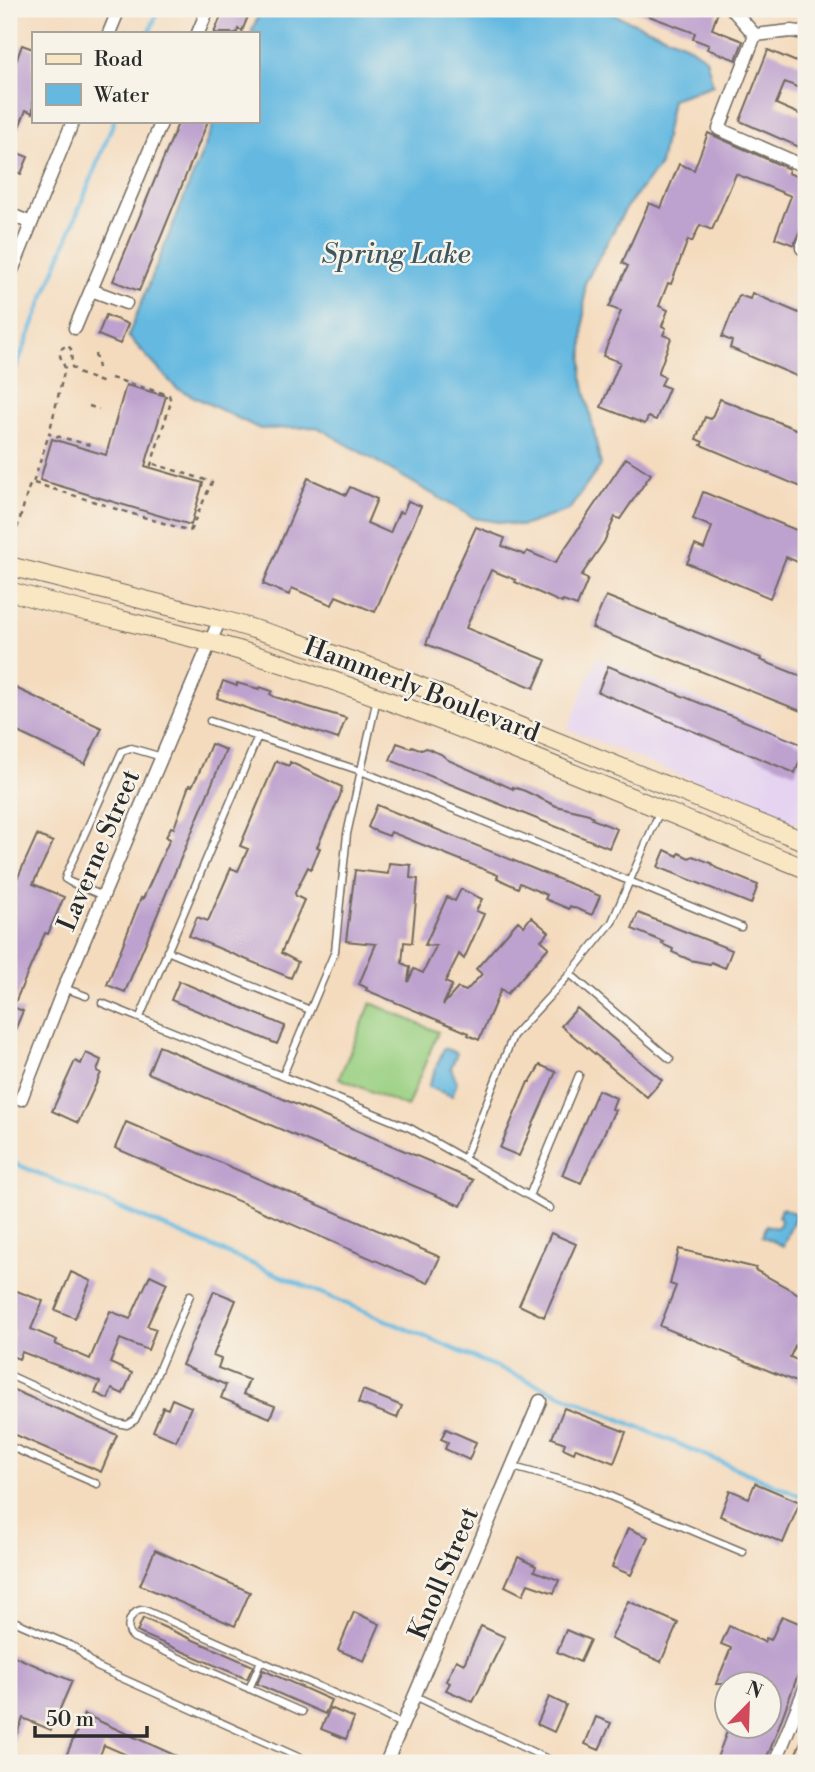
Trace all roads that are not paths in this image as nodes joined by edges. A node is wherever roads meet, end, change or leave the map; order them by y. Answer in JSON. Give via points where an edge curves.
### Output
{"nodes":[{"id":1,"x":119,"y":9,"type":"edge"},
{"id":2,"x":208,"y":9,"type":"edge"},
{"id":3,"x":732,"y":9,"type":"edge"},
{"id":4,"x":109,"y":32,"type":"edge"},
{"id":5,"x":198,"y":32,"type":"edge"},
{"id":6,"x":806,"y":33,"type":"edge"},
{"id":7,"x":755,"y":35,"type":"junction"},
{"id":8,"x":73,"y":122,"type":"edge"},
{"id":9,"x":162,"y":122,"type":"edge"},
{"id":10,"x":806,"y":167,"type":"edge"},
{"id":11,"x":9,"y":214,"type":"edge"},
{"id":12,"x":31,"y":223,"type":"junction"},
{"id":13,"x":9,"y":278,"type":"edge"},
{"id":14,"x":91,"y":290,"type":"junction"},
{"id":15,"x":126,"y":303,"type":"dead end"},
{"id":16,"x":75,"y":328,"type":"dead end"},
{"id":17,"x":9,"y":566,"type":"edge"},
{"id":18,"x":9,"y":591,"type":"edge"},
{"id":19,"x":220,"y":619,"type":"junction"},
{"id":20,"x":212,"y":642,"type":"junction"},
{"id":21,"x":382,"y":671,"type":"junction"},
{"id":22,"x":377,"y":696,"type":"junction"},
{"id":23,"x":210,"y":721,"type":"dead end"},
{"id":24,"x":258,"y":736,"type":"junction"},
{"id":25,"x":162,"y":757,"type":"junction"},
{"id":26,"x":596,"y":758,"type":"junction"},
{"id":27,"x":361,"y":771,"type":"junction"},
{"id":28,"x":586,"y":780,"type":"junction"},
{"id":29,"x":660,"y":810,"type":"junction"},
{"id":30,"x":806,"y":842,"type":"edge"},
{"id":31,"x":806,"y":869,"type":"edge"},
{"id":32,"x":631,"y":882,"type":"junction"},
{"id":33,"x":103,"y":896,"type":"junction"},
{"id":34,"x":741,"y":927,"type":"dead end"},
{"id":35,"x":167,"y":951,"type":"junction"},
{"id":36,"x":570,"y":974,"type":"junction"},
{"id":37,"x":64,"y":988,"type":"junction"},
{"id":38,"x":86,"y":996,"type":"dead end"},
{"id":39,"x":102,"y":1003,"type":"dead end"},
{"id":40,"x":310,"y":1010,"type":"junction"},
{"id":41,"x":140,"y":1017,"type":"junction"},
{"id":42,"x":670,"y":1059,"type":"dead end"},
{"id":43,"x":283,"y":1075,"type":"junction"},
{"id":44,"x":579,"y":1075,"type":"dead end"},
{"id":45,"x":21,"y":1099,"type":"dead end"},
{"id":46,"x":465,"y":1157,"type":"junction"},
{"id":47,"x":529,"y":1196,"type":"junction"},
{"id":48,"x":550,"y":1208,"type":"dead end"},
{"id":49,"x":190,"y":1295,"type":"dead end"},
{"id":50,"x":9,"y":1375,"type":"edge"},
{"id":51,"x":540,"y":1401,"type":"dead end"},
{"id":52,"x":9,"y":1446,"type":"edge"},
{"id":53,"x":513,"y":1467,"type":"junction"},
{"id":54,"x":97,"y":1484,"type":"dead end"},
{"id":55,"x":743,"y":1552,"type":"dead end"},
{"id":56,"x":9,"y":1619,"type":"edge"},
{"id":57,"x":261,"y":1661,"type":"junction"},
{"id":58,"x":249,"y":1689,"type":"junction"},
{"id":59,"x":806,"y":1690,"type":"edge"},
{"id":60,"x":415,"y":1696,"type":"junction"},
{"id":61,"x":302,"y":1712,"type":"dead end"},
{"id":62,"x":403,"y":1725,"type":"junction"},
{"id":63,"x":308,"y":1763,"type":"edge"},
{"id":64,"x":386,"y":1763,"type":"edge"},
{"id":65,"x":556,"y":1763,"type":"edge"},
{"id":66,"x":775,"y":1763,"type":"edge"}],
"edges":[{"from":1,"to":4,"type":"street"},
{"from":2,"to":5,"type":"street"},
{"from":3,"to":7,"type":"street"},
{"from":6,"to":7,"type":"street"},
{"from":7,"to":10,"type":"street","via":[[719,129]]},
{"from":8,"to":12,"type":"street"},
{"from":9,"to":14,"type":"street"},
{"from":11,"to":12,"type":"street"},
{"from":12,"to":13,"type":"street"},
{"from":14,"to":15,"type":"street"},
{"from":14,"to":16,"type":"street"},
{"from":17,"to":19,"type":"main road","name":"Hammerly Boulevard"},
{"from":18,"to":20,"type":"main road","name":"Hammerly Boulevard"},
{"from":19,"to":20,"type":"street","name":"Laverne Street"},
{"from":19,"to":21,"type":"main road","name":"Hammerly Boulevard"},
{"from":20,"to":22,"type":"main road","name":"Hammerly Boulevard"},
{"from":20,"to":25,"type":"street","name":"Laverne Street"},
{"from":21,"to":22,"type":"main road"},
{"from":21,"to":26,"type":"main road","name":"Hammerly Boulevard"},
{"from":22,"to":27,"type":"lane"},
{"from":22,"to":28,"type":"main road","name":"Hammerly Boulevard"},
{"from":23,"to":24,"type":"lane"},
{"from":24,"to":27,"type":"lane"},
{"from":24,"to":35,"type":"lane"},
{"from":25,"to":33,"type":"street","name":"Laverne Street"},
{"from":25,"to":33,"type":"lane","via":[[131,748],[122,751],[67,873],[65,879]]},
{"from":26,"to":28,"type":"main road"},
{"from":26,"to":30,"type":"main road","name":"Hammerly Boulevard"},
{"from":27,"to":32,"type":"lane"},
{"from":27,"to":40,"type":"lane","via":[[347,834],[335,951]]},
{"from":28,"to":29,"type":"main road","name":"Hammerly Boulevard"},
{"from":29,"to":31,"type":"main road","name":"Hammerly Boulevard"},
{"from":29,"to":32,"type":"lane"},
{"from":32,"to":34,"type":"lane"},
{"from":32,"to":36,"type":"lane","via":[[612,922]]},
{"from":33,"to":37,"type":"street","name":"Laverne Street"},
{"from":35,"to":40,"type":"lane"},
{"from":35,"to":41,"type":"lane"},
{"from":36,"to":42,"type":"lane"},
{"from":36,"to":46,"type":"lane","via":[[513,1036]]},
{"from":37,"to":38,"type":"lane"},
{"from":37,"to":45,"type":"street","name":"Laverne Street"},
{"from":39,"to":41,"type":"lane"},
{"from":40,"to":43,"type":"lane"},
{"from":41,"to":43,"type":"lane"},
{"from":43,"to":46,"type":"lane","via":[[411,1128]]},
{"from":44,"to":47,"type":"lane"},
{"from":46,"to":47,"type":"lane"},
{"from":47,"to":48,"type":"lane"},
{"from":49,"to":50,"type":"lane","via":[[150,1390],[135,1420],[127,1425]]},
{"from":51,"to":53,"type":"street","name":"Knoll Street"},
{"from":52,"to":54,"type":"lane"},
{"from":53,"to":55,"type":"lane","via":[[588,1488]]},
{"from":53,"to":60,"type":"street","name":"Knoll Street"},
{"from":56,"to":63,"type":"lane","via":[[76,1648],[97,1667]]},
{"from":57,"to":58,"type":"lane"},
{"from":57,"to":58,"type":"lane","via":[[145,1610],[135,1612],[130,1620],[129,1634],[134,1638]]},
{"from":57,"to":62,"type":"lane"},
{"from":58,"to":61,"type":"lane"},
{"from":59,"to":66,"type":"street"},
{"from":60,"to":62,"type":"street","name":"Knoll Street"},
{"from":60,"to":65,"type":"lane"},
{"from":62,"to":64,"type":"street","name":"Knoll Street"}]}
